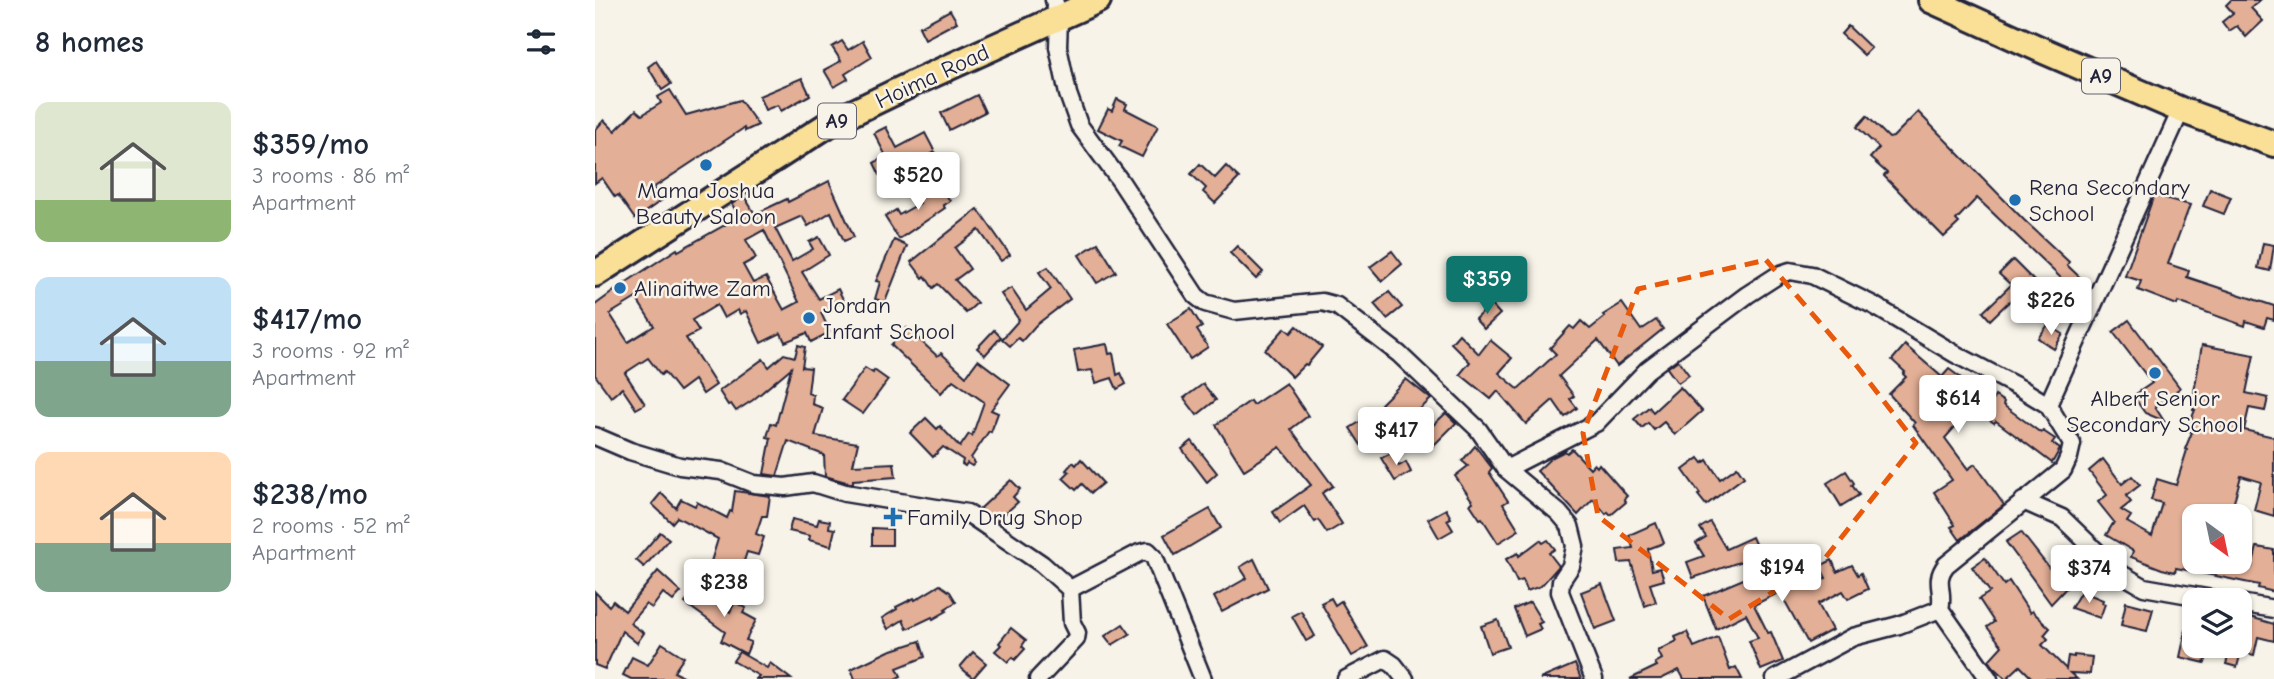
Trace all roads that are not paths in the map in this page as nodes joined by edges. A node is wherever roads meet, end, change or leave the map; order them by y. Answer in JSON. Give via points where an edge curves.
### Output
{"nodes":[{"id":1,"x":1098,"y":0,"type":"edge"},
{"id":2,"x":1931,"y":0,"type":"edge"},
{"id":3,"x":1056,"y":9,"type":"edge"},
{"id":4,"x":2181,"y":110,"type":"junction"},
{"id":5,"x":2274,"y":144,"type":"edge"},
{"id":6,"x":595,"y":274,"type":"edge"},
{"id":7,"x":2048,"y":405,"type":"junction"},
{"id":8,"x":595,"y":436,"type":"edge"},
{"id":9,"x":1506,"y":469,"type":"junction"},
{"id":10,"x":2023,"y":501,"type":"junction"},
{"id":11,"x":1070,"y":589,"type":"junction"},
{"id":12,"x":2182,"y":594,"type":"edge"},
{"id":13,"x":2252,"y":605,"type":"edge"},
{"id":14,"x":1940,"y":609,"type":"junction"},
{"id":15,"x":2274,"y":609,"type":"edge"},
{"id":16,"x":1038,"y":679,"type":"edge"},
{"id":17,"x":1203,"y":679,"type":"edge"},
{"id":18,"x":1346,"y":679,"type":"edge"},
{"id":19,"x":1405,"y":679,"type":"edge"},
{"id":20,"x":1594,"y":679,"type":"edge"},
{"id":21,"x":1775,"y":679,"type":"edge"},
{"id":22,"x":1989,"y":679,"type":"edge"}],
"edges":[{"from":1,"to":3,"type":"main road","name":"Hoima Road","number":"A9"},
{"from":2,"to":4,"type":"main road","number":"A9"},
{"from":3,"to":6,"type":"main road","name":"Hoima Road","number":"A9","via":[[829,124]]},
{"from":3,"to":9,"type":"street","via":[[1058,47],[1079,125],[1196,296],[1234,311],[1322,302],[1337,306],[1399,354],[1478,429]]},
{"from":4,"to":5,"type":"main road","number":"A9"},
{"from":4,"to":7,"type":"street"},
{"from":7,"to":9,"type":"street","via":[[1873,305],[1812,275],[1790,271],[1747,295],[1647,370],[1596,423]]},
{"from":7,"to":10,"type":"street","via":[[2072,444],[2069,457],[2063,470]]},
{"from":8,"to":11,"type":"street","via":[[630,451],[680,466],[721,471],[754,484],[785,487],[813,483],[845,493],[967,513]]},
{"from":9,"to":20,"type":"street","via":[[1559,513],[1574,535],[1571,566],[1560,592]]},
{"from":10,"to":12,"type":"street","via":[[2062,518],[2118,572],[2144,587]]},
{"from":10,"to":14,"type":"street","via":[[1946,565],[1938,579],[1943,598]]},
{"from":11,"to":16,"type":"street","via":[[1076,639]]},
{"from":11,"to":17,"type":"street","via":[[1147,551],[1154,556]]},
{"from":13,"to":15,"type":"street"},
{"from":14,"to":21,"type":"street","via":[[1853,637]]},
{"from":14,"to":22,"type":"street"},
{"from":18,"to":19,"type":"street","via":[[1385,659]]}]}
